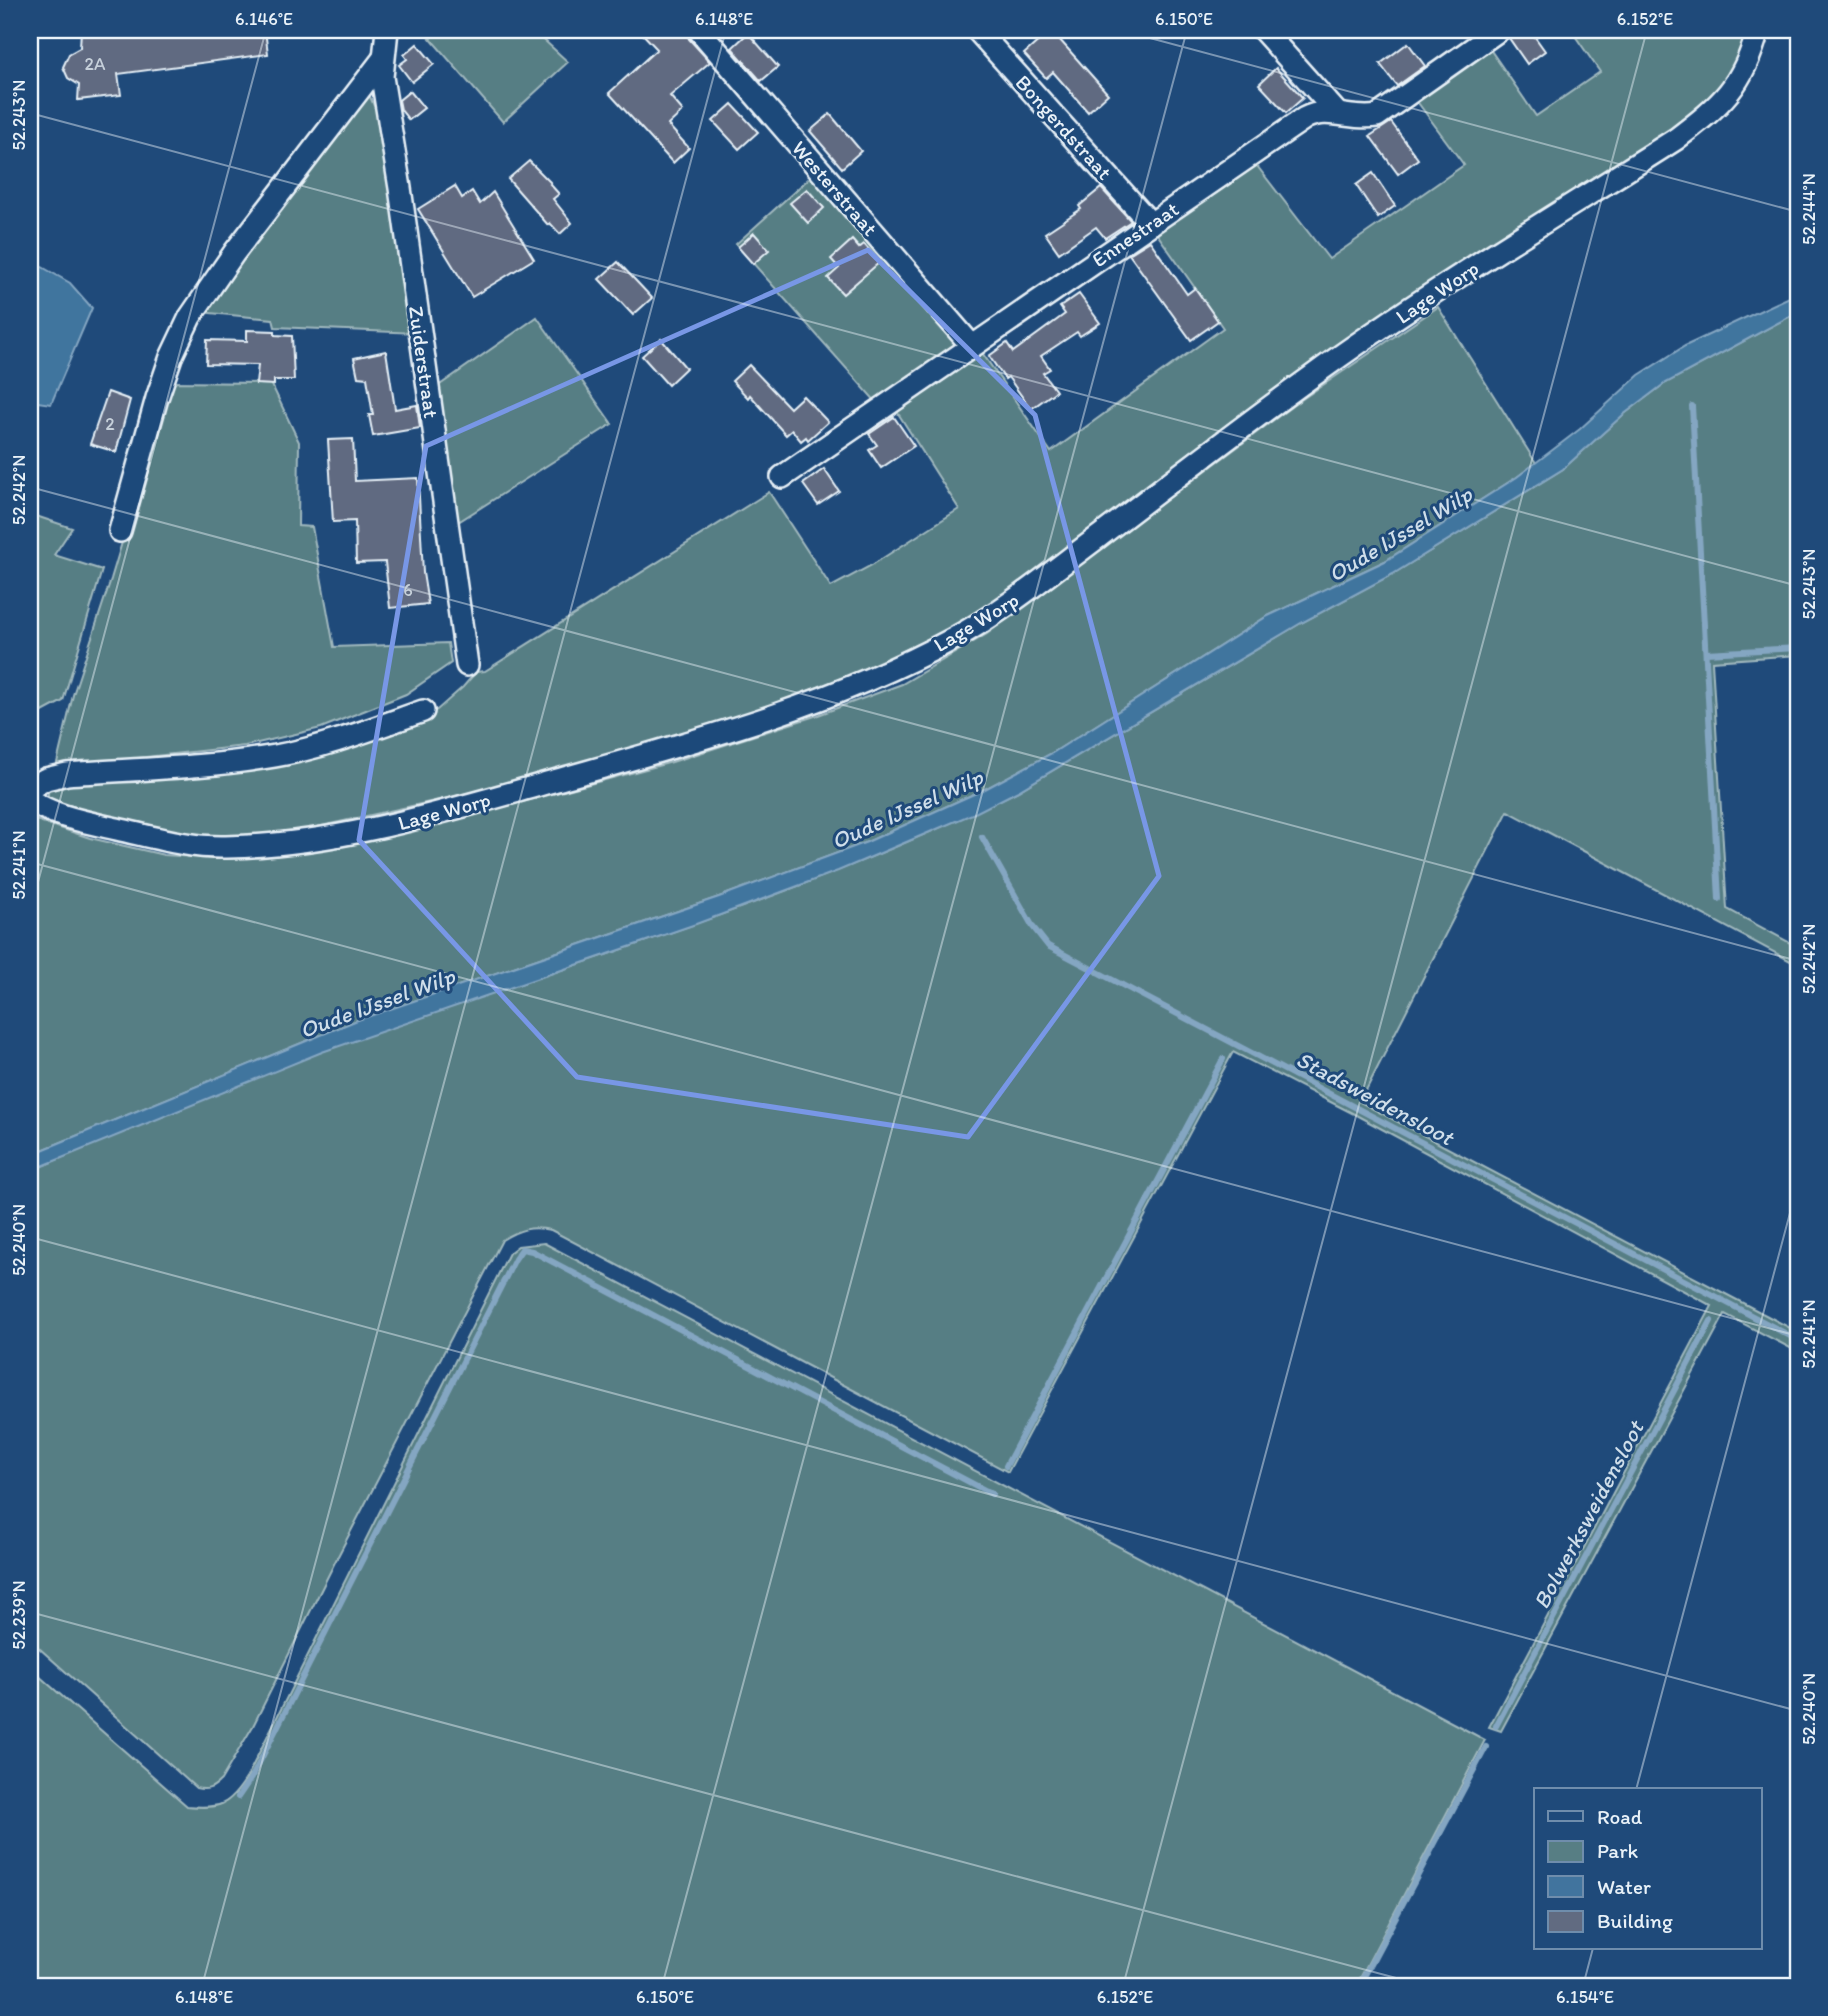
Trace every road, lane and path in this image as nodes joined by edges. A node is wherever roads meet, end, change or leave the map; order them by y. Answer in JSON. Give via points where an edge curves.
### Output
{"nodes":[{"id":1,"x":387,"y":30,"type":"edge"},
{"id":2,"x":699,"y":30,"type":"edge"},
{"id":3,"x":977,"y":30,"type":"edge"},
{"id":4,"x":1263,"y":30,"type":"edge"},
{"id":5,"x":1499,"y":30,"type":"edge"},
{"id":6,"x":1758,"y":30,"type":"edge"},
{"id":7,"x":383,"y":59,"type":"junction"},
{"id":8,"x":1337,"y":113,"type":"junction"},
{"id":9,"x":1150,"y":223,"type":"junction"},
{"id":10,"x":972,"y":346,"type":"junction"},
{"id":11,"x":782,"y":477,"type":"dead end"},
{"id":12,"x":120,"y":531,"type":"dead end"},
{"id":13,"x":467,"y":665,"type":"dead end"},
{"id":14,"x":423,"y":711,"type":"dead end"},
{"id":15,"x":30,"y":788,"type":"edge"},
{"id":16,"x":30,"y":800,"type":"edge"}],
"edges":[{"from":1,"to":7,"type":"street","name":"Zuiderstraat"},
{"from":2,"to":10,"type":"street","name":"Westerstraat"},
{"from":3,"to":9,"type":"street","name":"Bongerdstraat"},
{"from":4,"to":8,"type":"street"},
{"from":5,"to":8,"type":"street","name":"Ennestraat","via":[[1377,116]]},
{"from":6,"to":16,"type":"street","name":"Lage Worp","via":[[1750,60],[1734,89],[1676,139],[1314,375],[1013,602],[883,675],[779,716],[646,755],[446,811],[329,836],[206,847],[76,820]]},
{"from":7,"to":12,"type":"street","name":"Zuiderstraat","via":[[190,317],[157,398]]},
{"from":7,"to":13,"type":"street","name":"Zuiderstraat"},
{"from":8,"to":9,"type":"street","name":"Ennestraat","via":[[1305,118]]},
{"from":9,"to":10,"type":"street","name":"Ennestraat"},
{"from":10,"to":11,"type":"street","name":"Ennestraat"},
{"from":14,"to":15,"type":"street","via":[[277,756],[67,774]]}]}
